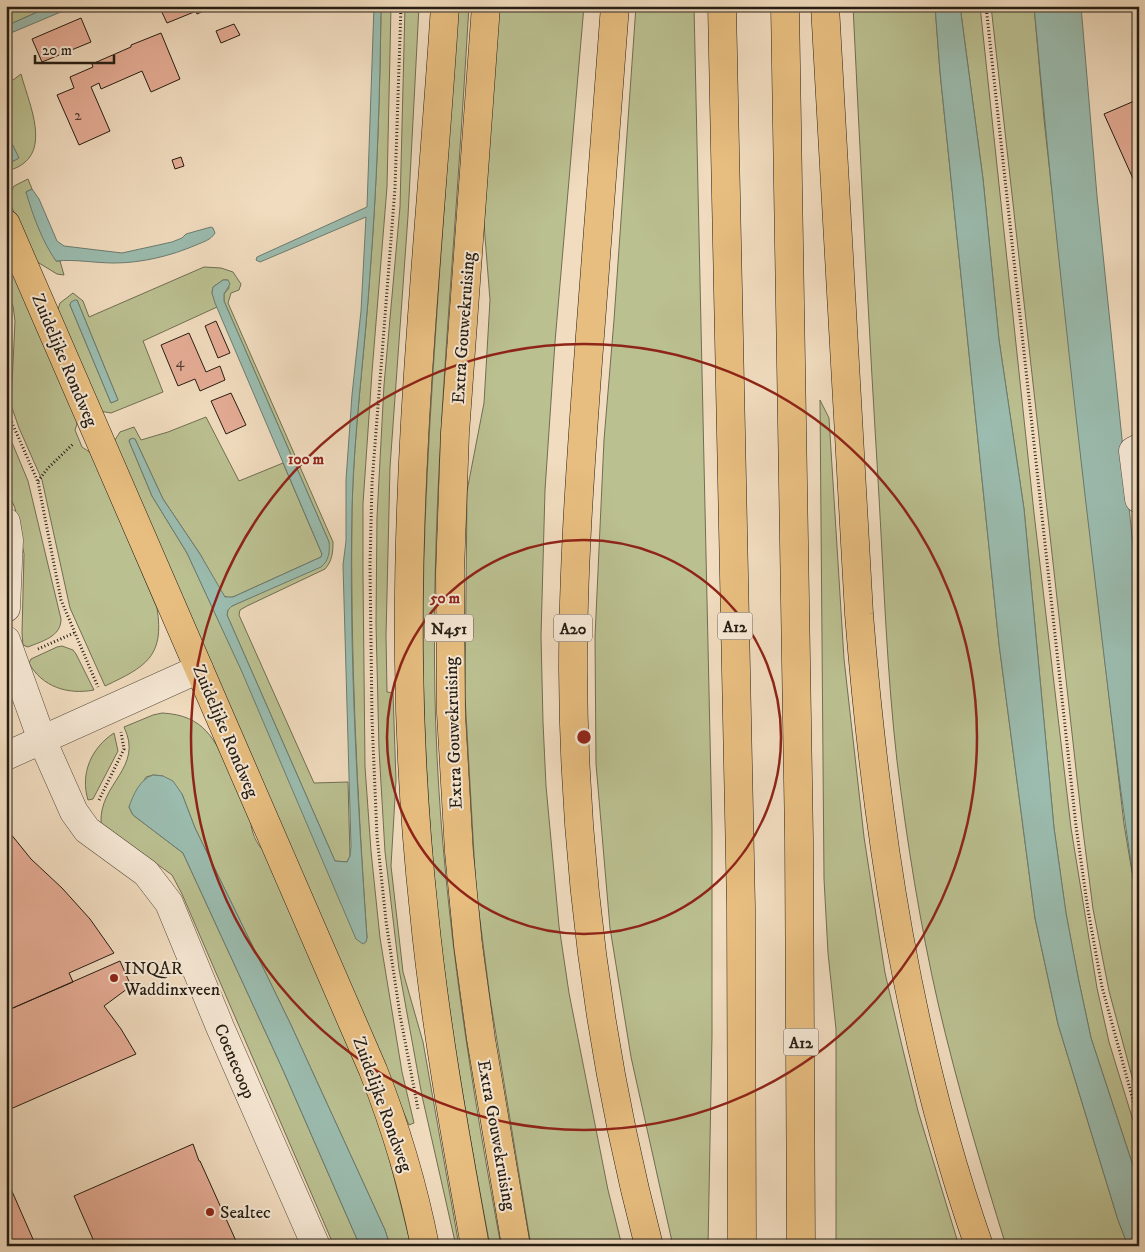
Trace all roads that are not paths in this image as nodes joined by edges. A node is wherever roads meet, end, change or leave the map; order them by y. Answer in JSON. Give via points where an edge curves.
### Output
{"nodes":[{"id":1,"x":445,"y":6,"type":"edge"},
{"id":2,"x":486,"y":6,"type":"edge"},
{"id":3,"x":615,"y":6,"type":"edge"},
{"id":4,"x":722,"y":6,"type":"edge"},
{"id":5,"x":784,"y":6,"type":"edge"},
{"id":6,"x":825,"y":6,"type":"edge"},
{"id":7,"x":6,"y":224,"type":"edge"},
{"id":8,"x":1139,"y":448,"type":"edge"},
{"id":9,"x":1139,"y":499,"type":"edge"},
{"id":10,"x":6,"y":522,"type":"edge"},
{"id":11,"x":6,"y":608,"type":"edge"},
{"id":12,"x":6,"y":640,"type":"edge"},
{"id":13,"x":199,"y":670,"type":"junction"},
{"id":14,"x":42,"y":740,"type":"junction"},
{"id":15,"x":6,"y":756,"type":"edge"},
{"id":16,"x":316,"y":1246,"type":"edge"},
{"id":17,"x":425,"y":1246,"type":"edge"},
{"id":18,"x":475,"y":1246,"type":"edge"},
{"id":19,"x":516,"y":1246,"type":"edge"},
{"id":20,"x":649,"y":1246,"type":"edge"},
{"id":21,"x":742,"y":1246,"type":"edge"},
{"id":22,"x":801,"y":1246,"type":"edge"},
{"id":23,"x":979,"y":1246,"type":"edge"}],
"edges":[{"from":1,"to":18,"type":"main road","number":"N451","via":[[412,484],[410,710],[418,852],[428,945]]},
{"from":2,"to":19,"type":"main road","name":"Extra Gouwekruising","number":"N451","via":[[455,433],[450,562],[451,704],[458,843],[468,946],[480,1039]]},
{"from":3,"to":20,"type":"main road","number":"A20","via":[[576,544],[574,728],[586,904],[601,1014],[620,1124]]},
{"from":4,"to":21,"type":"main road","number":"A12","via":[[741,907]]},
{"from":5,"to":22,"type":"main road","number":"A12","via":[[799,839]]},
{"from":6,"to":23,"type":"main road","via":[[859,614],[876,790],[914,1012],[950,1153]]},
{"from":7,"to":13,"type":"main road","name":"Zuidelijke Rondweg"},
{"from":8,"to":9,"type":"street","via":[[1133,451]]},
{"from":10,"to":11,"type":"street"},
{"from":12,"to":14,"type":"street","name":"Coenecoop"},
{"from":13,"to":14,"type":"street"},
{"from":13,"to":17,"type":"main road","name":"Zuidelijke Rondweg","via":[[380,1089],[411,1180]]},
{"from":14,"to":15,"type":"street"},
{"from":14,"to":16,"type":"street","name":"Coenecoop","via":[[74,812],[86,830],[146,873],[169,903]]}]}
